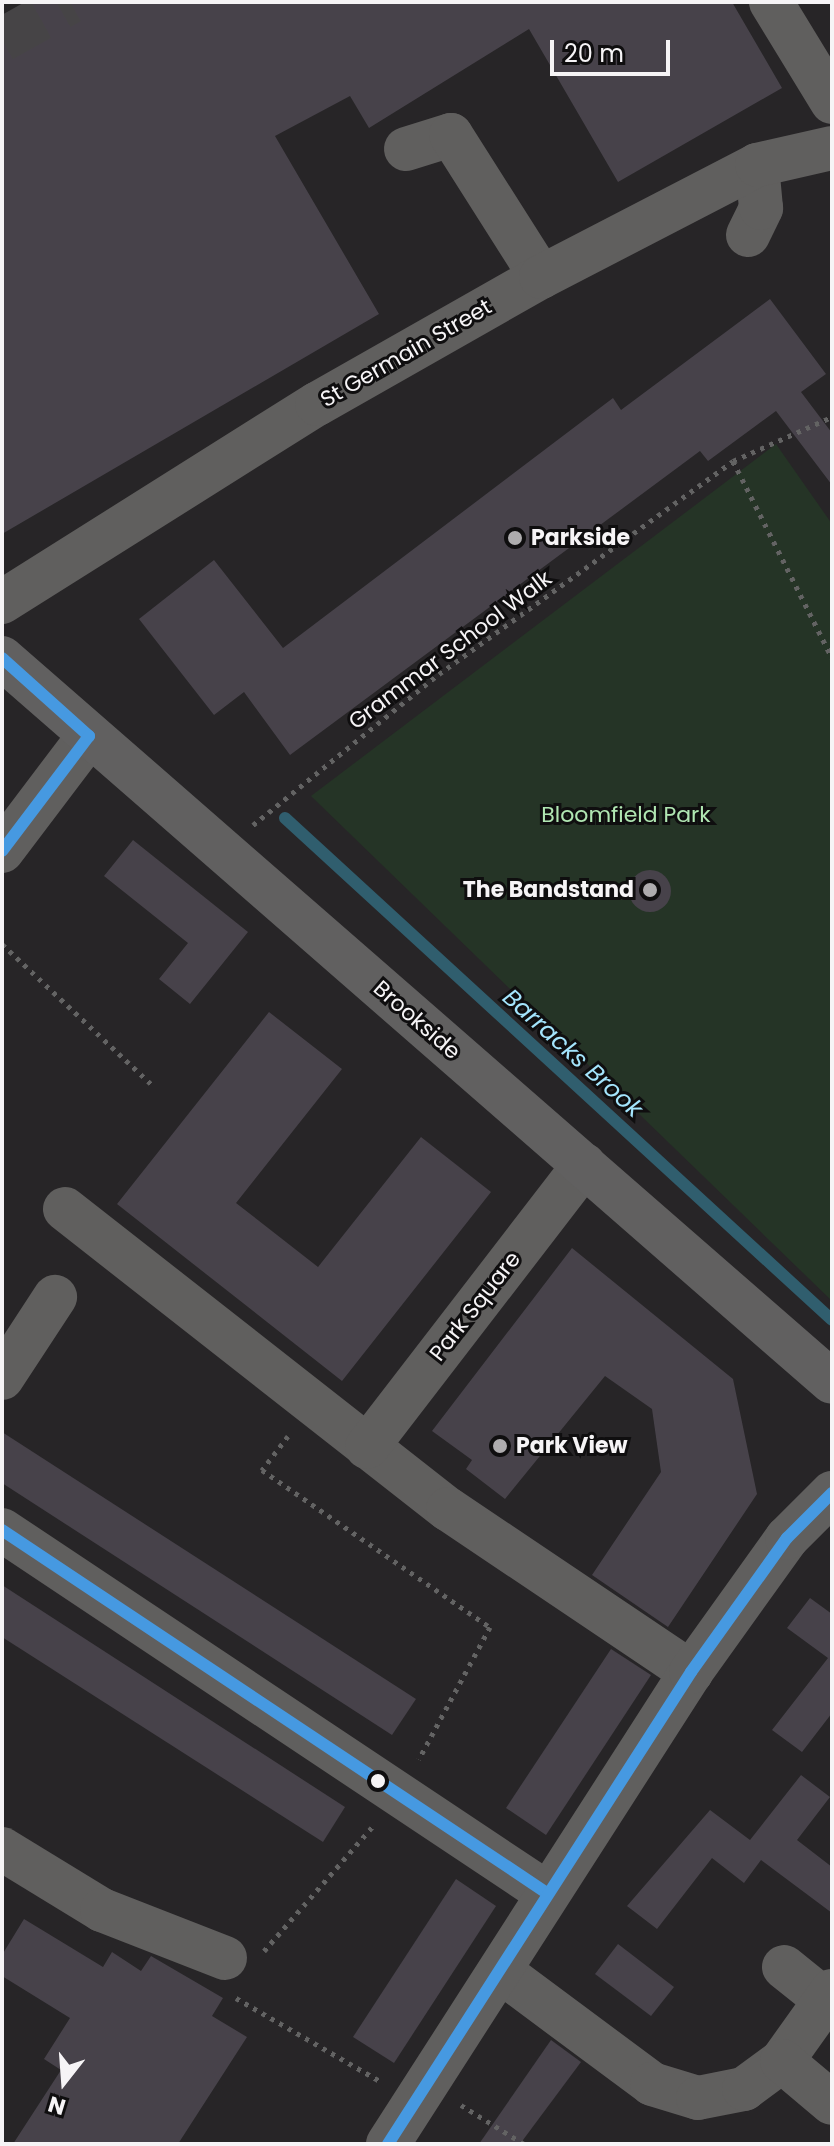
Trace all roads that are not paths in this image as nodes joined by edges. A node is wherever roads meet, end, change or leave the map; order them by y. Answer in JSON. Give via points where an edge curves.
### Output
{"nodes":[{"id":1,"x":771,"y":2,"type":"edge"},
{"id":2,"x":832,"y":102,"type":"edge"},
{"id":3,"x":832,"y":148,"type":"edge"},
{"id":4,"x":406,"y":149,"type":"dead end"},
{"id":5,"x":757,"y":165,"type":"junction"},
{"id":6,"x":748,"y":235,"type":"dead end"},
{"id":7,"x":541,"y":277,"type":"junction"},
{"id":8,"x":2,"y":602,"type":"edge"},
{"id":9,"x":2,"y":658,"type":"edge"},
{"id":10,"x":89,"y":736,"type":"junction"},
{"id":11,"x":2,"y":851,"type":"edge"},
{"id":12,"x":584,"y":1165,"type":"junction"},
{"id":13,"x":65,"y":1209,"type":"dead end"},
{"id":14,"x":55,"y":1297,"type":"dead end"},
{"id":15,"x":826,"y":1373,"type":"edge"},
{"id":16,"x":2,"y":1378,"type":"edge"},
{"id":17,"x":367,"y":1447,"type":"junction"},
{"id":18,"x":832,"y":1493,"type":"edge"},
{"id":19,"x":2,"y":1530,"type":"edge"},
{"id":20,"x":691,"y":1672,"type":"junction"},
{"id":21,"x":2,"y":1849,"type":"edge"},
{"id":22,"x":547,"y":1893,"type":"junction"},
{"id":23,"x":246,"y":1954,"type":"road end"},
{"id":24,"x":784,"y":1967,"type":"dead end"},
{"id":25,"x":500,"y":1971,"type":"junction"},
{"id":26,"x":829,"y":1996,"type":"edge"},
{"id":27,"x":782,"y":2061,"type":"junction"},
{"id":28,"x":832,"y":2103,"type":"edge"},
{"id":29,"x":388,"y":2144,"type":"edge"}],
"edges":[{"from":1,"to":2,"type":"street"},
{"from":3,"to":5,"type":"street","name":"St Germain Street"},
{"from":4,"to":7,"type":"street","via":[[451,135]]},
{"from":5,"to":6,"type":"street","via":[[761,208]]},
{"from":5,"to":7,"type":"street","name":"St Germain Street"},
{"from":7,"to":8,"type":"street","name":"St Germain Street","via":[[317,404]]},
{"from":9,"to":10,"type":"main road","name":"Brookside"},
{"from":10,"to":11,"type":"street"},
{"from":10,"to":12,"type":"main road","name":"Brookside"},
{"from":12,"to":15,"type":"main road","name":"Brookside"},
{"from":12,"to":17,"type":"street","name":"Park Square"},
{"from":13,"to":17,"type":"street"},
{"from":14,"to":16,"type":"street"},
{"from":17,"to":20,"type":"street"},
{"from":18,"to":20,"type":"street","via":[[787,1538]]},
{"from":19,"to":22,"type":"street"},
{"from":20,"to":22,"type":"street"},
{"from":21,"to":23,"type":"street","via":[[102,1910]]},
{"from":22,"to":25,"type":"street"},
{"from":24,"to":26,"type":"street"},
{"from":25,"to":27,"type":"street","via":[[652,2084],[698,2098],[744,2089]]},
{"from":25,"to":29,"type":"street"},
{"from":26,"to":27,"type":"street"},
{"from":27,"to":28,"type":"street"}]}
